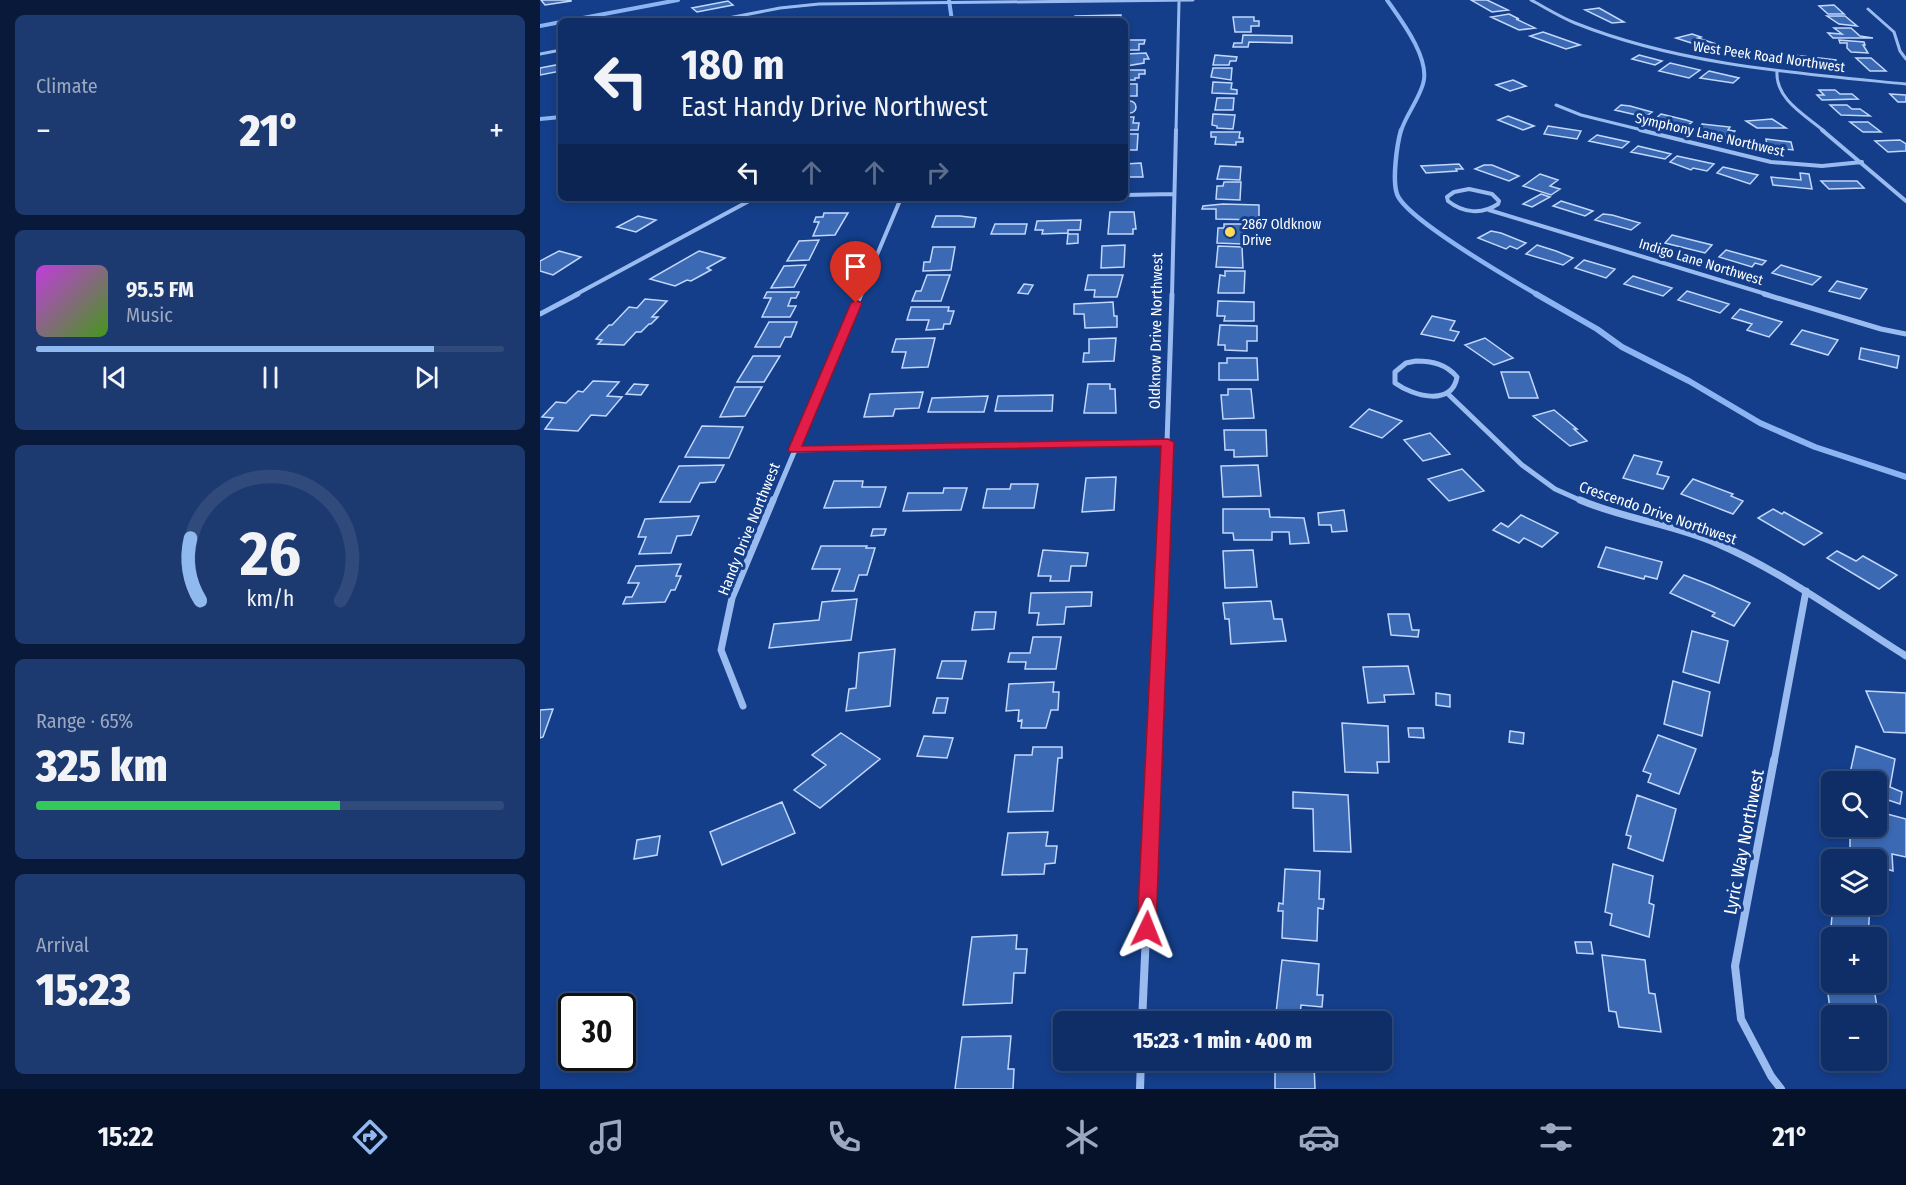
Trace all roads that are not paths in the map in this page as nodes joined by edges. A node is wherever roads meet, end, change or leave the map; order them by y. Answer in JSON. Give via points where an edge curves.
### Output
{"nodes":[{"id":1,"x":1193,"y":0,"type":"edge"},
{"id":2,"x":1531,"y":0,"type":"edge"},
{"id":3,"x":1179,"y":2,"type":"junction"},
{"id":4,"x":1869,"y":9,"type":"dead end"},
{"id":5,"x":728,"y":18,"type":"edge"},
{"id":6,"x":558,"y":51,"type":"edge"},
{"id":7,"x":540,"y":54,"type":"edge"},
{"id":8,"x":1906,"y":59,"type":"edge"},
{"id":9,"x":1778,"y":71,"type":"junction"},
{"id":10,"x":1906,"y":84,"type":"edge"},
{"id":11,"x":1556,"y":105,"type":"dead end"},
{"id":12,"x":1862,"y":162,"type":"junction"},
{"id":13,"x":1174,"y":194,"type":"junction"},
{"id":14,"x":1128,"y":195,"type":"edge"},
{"id":15,"x":749,"y":201,"type":"dead end"},
{"id":16,"x":900,"y":201,"type":"edge"},
{"id":17,"x":1906,"y":201,"type":"edge"},
{"id":18,"x":1489,"y":210,"type":"junction"},
{"id":19,"x":540,"y":314,"type":"edge"},
{"id":20,"x":1906,"y":334,"type":"edge"},
{"id":21,"x":1447,"y":393,"type":"junction"},
{"id":22,"x":1168,"y":442,"type":"junction"},
{"id":23,"x":794,"y":450,"type":"junction"},
{"id":24,"x":1806,"y":591,"type":"junction"},
{"id":25,"x":1906,"y":656,"type":"edge"},
{"id":26,"x":743,"y":706,"type":"dead end"},
{"id":27,"x":1143,"y":1011,"type":"edge"},
{"id":28,"x":1141,"y":1071,"type":"edge"},
{"id":29,"x":1140,"y":1089,"type":"edge"},
{"id":30,"x":1782,"y":1089,"type":"edge"}],
"edges":[{"from":1,"to":3,"type":"street"},
{"from":2,"to":9,"type":"street","name":"West Peek Road Northwest","via":[[1575,23],[1645,45]]},
{"from":3,"to":5,"type":"street","via":[[819,4]]},
{"from":3,"to":13,"type":"street","name":"Oldknow Drive Northwest"},
{"from":4,"to":8,"type":"street","via":[[1894,32]]},
{"from":6,"to":7,"type":"street"},
{"from":9,"to":10,"type":"street","name":"West Peek Road Northwest"},
{"from":9,"to":12,"type":"street","via":[[1776,83],[1784,97]]},
{"from":11,"to":12,"type":"street","name":"Symphony Lane Northwest","via":[[1771,162],[1822,166]]},
{"from":12,"to":17,"type":"street"},
{"from":13,"to":14,"type":"street"},
{"from":13,"to":22,"type":"street","name":"Oldknow Drive Northwest"},
{"from":15,"to":19,"type":"street"},
{"from":16,"to":23,"type":"street","name":"Handy Drive Northwest"},
{"from":18,"to":18,"type":"street","name":"Indigo Lane Northwest","via":[[1499,201],[1485,191],[1461,190],[1447,198],[1451,205],[1464,210]]},
{"from":18,"to":20,"type":"street","name":"Indigo Lane Northwest"},
{"from":21,"to":21,"type":"street","via":[[1428,396],[1408,392],[1395,383],[1395,372],[1406,363],[1416,362],[1447,367],[1458,383]]},
{"from":21,"to":24,"type":"street","name":"Crescendo Drive Northwest","via":[[1522,465],[1556,489],[1598,508],[1714,542]]},
{"from":22,"to":23,"type":"street"},
{"from":22,"to":27,"type":"street","name":"Oldknow Drive Northwest"},
{"from":23,"to":26,"type":"street","name":"Handy Drive Northwest","via":[[732,598],[721,650]]},
{"from":24,"to":25,"type":"street","name":"Crescendo Drive Northwest"},
{"from":24,"to":30,"type":"street","name":"Lyric Way Northwest","via":[[1735,966],[1741,1019],[1771,1077]]},
{"from":28,"to":29,"type":"street"}]}
